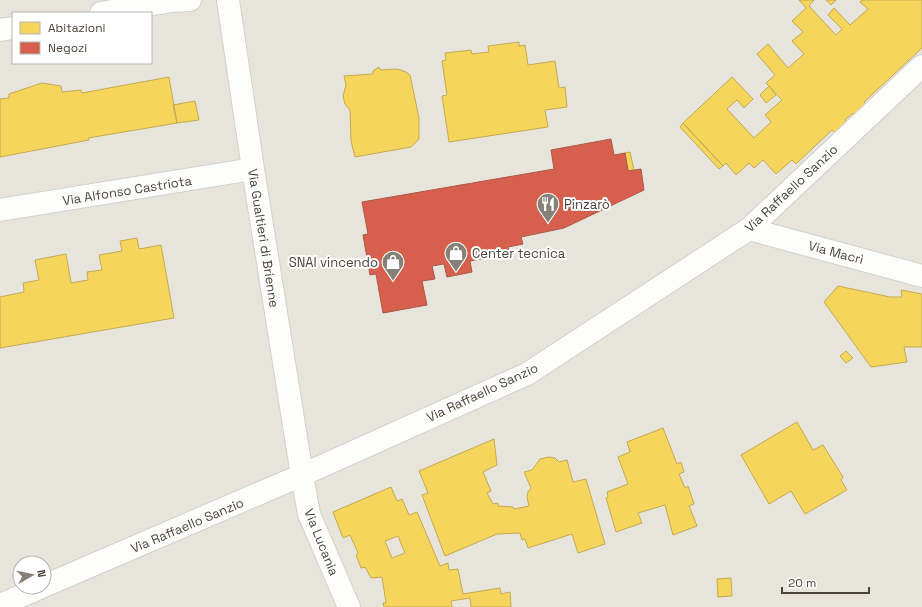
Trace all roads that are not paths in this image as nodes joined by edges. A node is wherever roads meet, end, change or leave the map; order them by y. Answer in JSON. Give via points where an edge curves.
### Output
{"nodes":[{"id":1,"x":190,"y":0,"type":"edge"},
{"id":2,"x":228,"y":0,"type":"edge"},
{"id":3,"x":107,"y":12,"type":"edge"},
{"id":4,"x":12,"y":28,"type":"edge"},
{"id":5,"x":0,"y":30,"type":"edge"},
{"id":6,"x":922,"y":66,"type":"edge"},
{"id":7,"x":253,"y":169,"type":"junction"},
{"id":8,"x":0,"y":210,"type":"edge"},
{"id":9,"x":749,"y":229,"type":"junction"},
{"id":10,"x":922,"y":276,"type":"edge"},
{"id":11,"x":302,"y":475,"type":"junction"},
{"id":12,"x":52,"y":582,"type":"edge"},
{"id":13,"x":23,"y":595,"type":"edge"},
{"id":14,"x":0,"y":605,"type":"edge"},
{"id":15,"x":350,"y":607,"type":"edge"}],
"edges":[{"from":1,"to":3,"type":"street"},
{"from":2,"to":7,"type":"street","name":"Via Gualtieri di Brienne"},
{"from":4,"to":5,"type":"street"},
{"from":6,"to":9,"type":"street","name":"Via Raffaello Sanzio"},
{"from":7,"to":8,"type":"street","name":"Via Alfonso Castriota"},
{"from":7,"to":11,"type":"street","name":"Via Gualtieri di Brienne"},
{"from":9,"to":10,"type":"street","name":"Via Macrì"},
{"from":9,"to":11,"type":"street","name":"Via Raffaello Sanzio","via":[[527,374]]},
{"from":11,"to":12,"type":"street","name":"Via Raffaello Sanzio"},
{"from":11,"to":15,"type":"street","name":"Via Lucania","via":[[309,514]]},
{"from":13,"to":14,"type":"street","name":"Via Raffaello Sanzio"}]}
